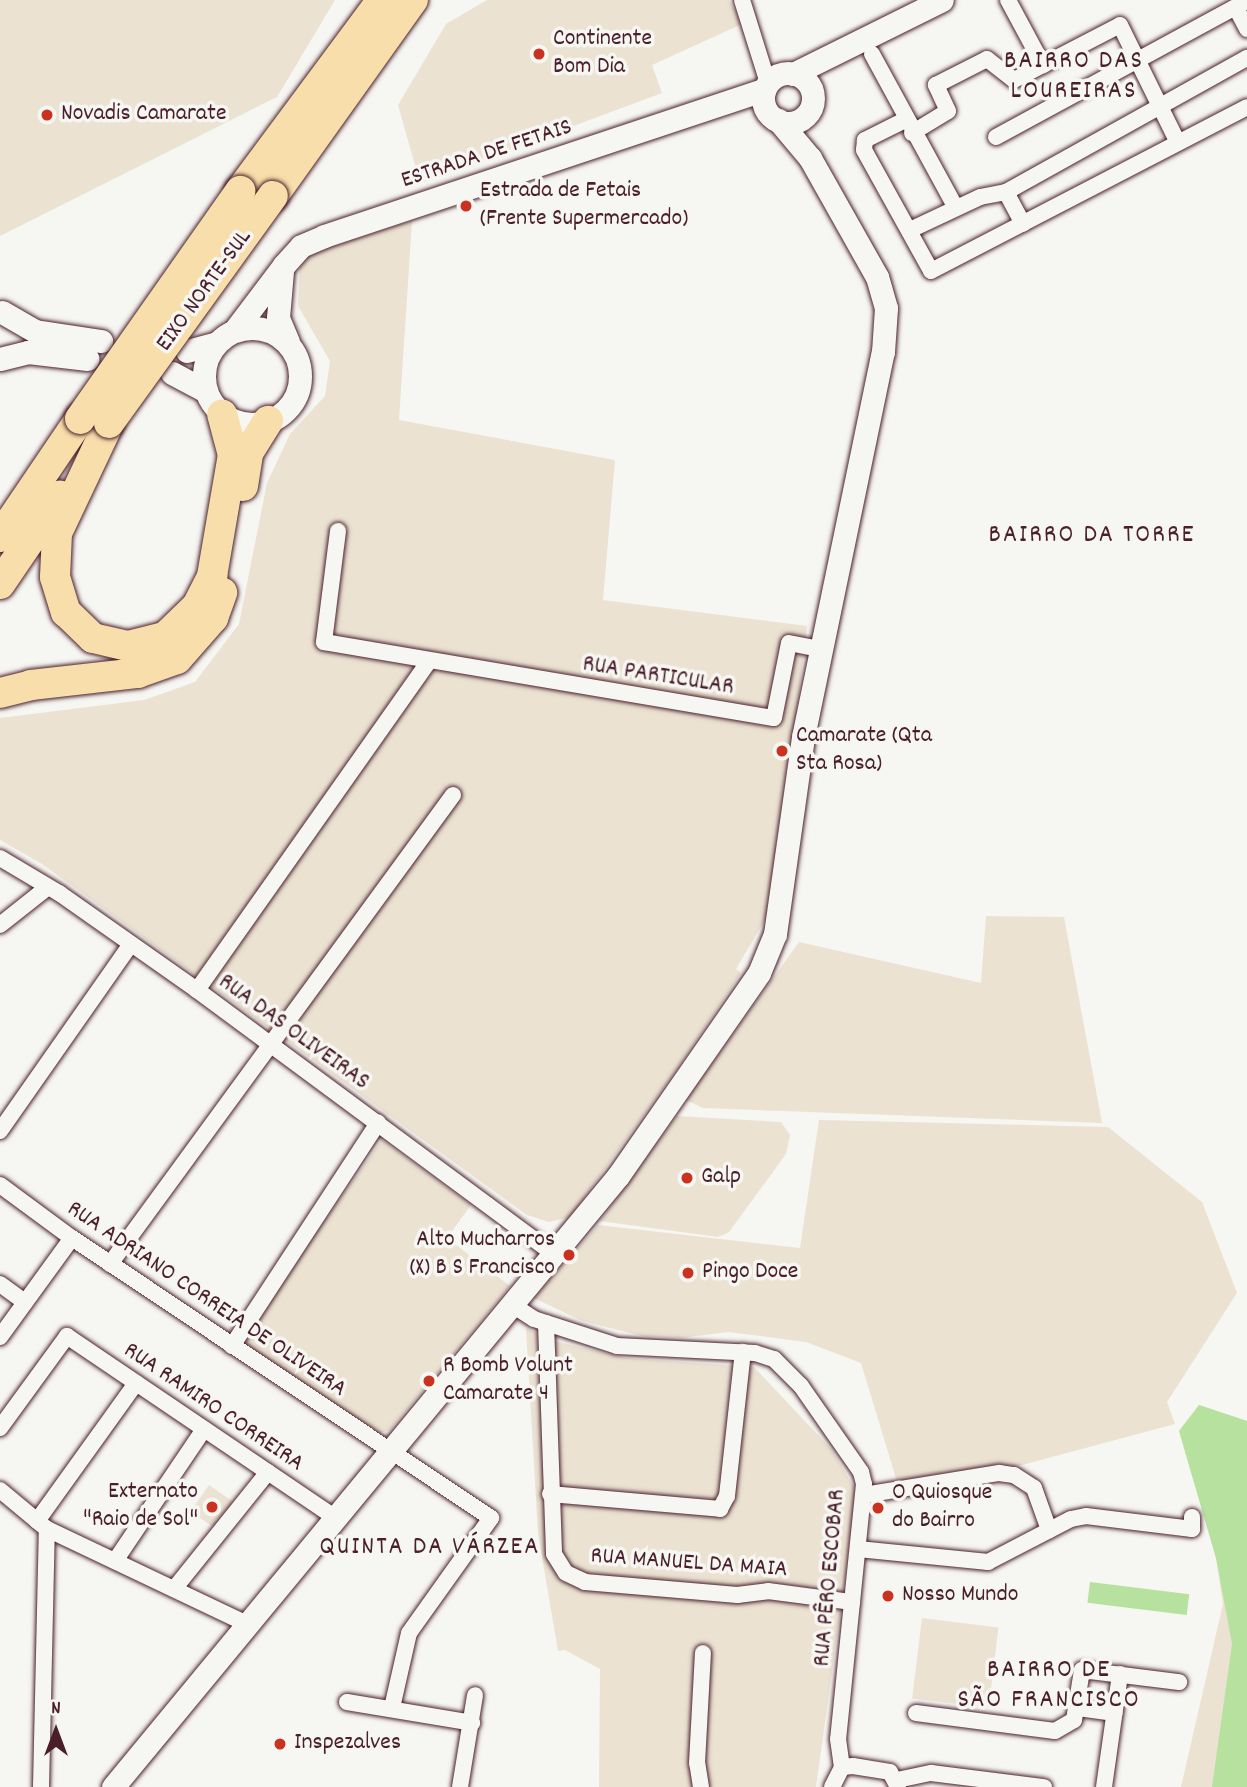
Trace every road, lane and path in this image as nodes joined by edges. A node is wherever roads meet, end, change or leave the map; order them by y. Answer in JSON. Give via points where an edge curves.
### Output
{"nodes":[{"id":1,"x":366,"y":0,"type":"edge"},
{"id":2,"x":382,"y":0,"type":"edge"},
{"id":3,"x":413,"y":0,"type":"edge"},
{"id":4,"x":742,"y":0,"type":"edge"},
{"id":5,"x":942,"y":0,"type":"edge"},
{"id":6,"x":1008,"y":0,"type":"edge"},
{"id":7,"x":1241,"y":5,"type":"edge"},
{"id":8,"x":1247,"y":29,"type":"edge"},
{"id":9,"x":838,"y":50,"type":"junction"},
{"id":10,"x":872,"y":54,"type":"dead end"},
{"id":11,"x":1247,"y":58,"type":"edge"},
{"id":12,"x":1138,"y":63,"type":"junction"},
{"id":13,"x":1043,"y":65,"type":"junction"},
{"id":14,"x":774,"y":76,"type":"junction"},
{"id":15,"x":322,"y":79,"type":"junction"},
{"id":16,"x":811,"y":103,"type":"junction"},
{"id":17,"x":1160,"y":106,"type":"junction"},
{"id":18,"x":714,"y":107,"type":"junction"},
{"id":19,"x":1247,"y":107,"type":"edge"},
{"id":20,"x":774,"y":118,"type":"junction"},
{"id":21,"x":909,"y":127,"type":"junction"},
{"id":22,"x":996,"y":137,"type":"dead end"},
{"id":23,"x":1178,"y":143,"type":"junction"},
{"id":24,"x":810,"y":158,"type":"junction"},
{"id":25,"x":1006,"y":192,"type":"junction"},
{"id":26,"x":956,"y":208,"type":"junction"},
{"id":27,"x":1023,"y":224,"type":"junction"},
{"id":28,"x":910,"y":230,"type":"junction"},
{"id":29,"x":284,"y":265,"type":"junction"},
{"id":30,"x":1,"y":311,"type":"edge"},
{"id":31,"x":225,"y":337,"type":"junction"},
{"id":32,"x":288,"y":342,"type":"junction"},
{"id":33,"x":0,"y":351,"type":"edge"},
{"id":34,"x":187,"y":351,"type":"dead end"},
{"id":35,"x":102,"y":354,"type":"junction"},
{"id":36,"x":0,"y":359,"type":"edge"},
{"id":37,"x":172,"y":373,"type":"dead end"},
{"id":38,"x":214,"y":402,"type":"junction"},
{"id":39,"x":85,"y":420,"type":"junction"},
{"id":40,"x":268,"y":421,"type":"junction"},
{"id":41,"x":0,"y":508,"type":"edge"},
{"id":42,"x":338,"y":531,"type":"dead end"},
{"id":43,"x":0,"y":537,"type":"edge"},
{"id":44,"x":0,"y":584,"type":"edge"},
{"id":45,"x":821,"y":649,"type":"junction"},
{"id":46,"x":428,"y":663,"type":"junction"},
{"id":47,"x":0,"y":693,"type":"edge"},
{"id":48,"x":453,"y":795,"type":"dead end"},
{"id":49,"x":0,"y":858,"type":"edge"},
{"id":50,"x":48,"y":887,"type":"junction"},
{"id":51,"x":0,"y":925,"type":"edge"},
{"id":52,"x":131,"y":944,"type":"junction"},
{"id":53,"x":197,"y":990,"type":"junction"},
{"id":54,"x":269,"y":1043,"type":"junction"},
{"id":55,"x":378,"y":1124,"type":"junction"},
{"id":56,"x":0,"y":1131,"type":"edge"},
{"id":57,"x":0,"y":1185,"type":"edge"},
{"id":58,"x":72,"y":1238,"type":"junction"},
{"id":59,"x":554,"y":1254,"type":"junction"},
{"id":60,"x":110,"y":1264,"type":"junction"},
{"id":61,"x":0,"y":1284,"type":"edge"},
{"id":62,"x":25,"y":1302,"type":"junction"},
{"id":63,"x":511,"y":1304,"type":"junction"},
{"id":64,"x":546,"y":1323,"type":"junction"},
{"id":65,"x":0,"y":1337,"type":"edge"},
{"id":66,"x":232,"y":1346,"type":"junction"},
{"id":67,"x":743,"y":1352,"type":"junction"},
{"id":68,"x":136,"y":1383,"type":"junction"},
{"id":69,"x":0,"y":1428,"type":"edge"},
{"id":70,"x":204,"y":1429,"type":"junction"},
{"id":71,"x":388,"y":1451,"type":"junction"},
{"id":72,"x":268,"y":1472,"type":"junction"},
{"id":73,"x":0,"y":1490,"type":"edge"},
{"id":74,"x":550,"y":1494,"type":"junction"},
{"id":75,"x":864,"y":1495,"type":"junction"},
{"id":76,"x":334,"y":1517,"type":"junction"},
{"id":77,"x":1192,"y":1517,"type":"dead end"},
{"id":78,"x":42,"y":1525,"type":"junction"},
{"id":79,"x":1049,"y":1530,"type":"junction"},
{"id":80,"x":858,"y":1549,"type":"junction"},
{"id":81,"x":115,"y":1561,"type":"junction"},
{"id":82,"x":174,"y":1589,"type":"junction"},
{"id":83,"x":852,"y":1602,"type":"junction"},
{"id":84,"x":247,"y":1624,"type":"junction"},
{"id":85,"x":703,"y":1654,"type":"dead end"},
{"id":86,"x":1120,"y":1674,"type":"junction"},
{"id":87,"x":1179,"y":1682,"type":"dead end"},
{"id":88,"x":475,"y":1695,"type":"dead end"},
{"id":89,"x":347,"y":1702,"type":"dead end"},
{"id":90,"x":392,"y":1708,"type":"junction"},
{"id":91,"x":1078,"y":1708,"type":"junction"},
{"id":92,"x":916,"y":1713,"type":"dead end"},
{"id":93,"x":1115,"y":1713,"type":"junction"},
{"id":94,"x":472,"y":1723,"type":"junction"},
{"id":95,"x":842,"y":1767,"type":"junction"},
{"id":96,"x":897,"y":1783,"type":"edge"},
{"id":97,"x":41,"y":1787,"type":"edge"},
{"id":98,"x":113,"y":1787,"type":"edge"},
{"id":99,"x":460,"y":1787,"type":"edge"},
{"id":100,"x":701,"y":1787,"type":"edge"},
{"id":101,"x":832,"y":1787,"type":"edge"},
{"id":102,"x":1044,"y":1787,"type":"edge"},
{"id":103,"x":1104,"y":1787,"type":"edge"}],
"edges":[{"from":1,"to":15,"type":"highway"},
{"from":2,"to":15,"type":"highway"},
{"from":3,"to":39,"type":"highway","name":"EIXO NORTE-SUL","bridge":true,"via":[[273,196]]},
{"from":4,"to":14,"type":"street"},
{"from":5,"to":9,"type":"street","name":"ESTRADA DE FETAIS"},
{"from":6,"to":13,"type":"street"},
{"from":7,"to":8,"type":"street"},
{"from":7,"to":12,"type":"street"},
{"from":9,"to":14,"type":"street","name":"ESTRADA DE FETAIS"},
{"from":9,"to":16,"type":"street"},
{"from":10,"to":21,"type":"street"},
{"from":11,"to":17,"type":"street"},
{"from":12,"to":13,"type":"street","via":[[1120,25]]},
{"from":12,"to":17,"type":"street"},
{"from":12,"to":22,"type":"street"},
{"from":13,"to":21,"type":"street","via":[[1014,80],[987,59],[936,85],[948,111]]},
{"from":14,"to":16,"type":"street","via":[[806,81]]},
{"from":14,"to":18,"type":"street","name":"ESTRADA DE FETAIS"},
{"from":14,"to":20,"type":"street"},
{"from":15,"to":35,"type":"highway","name":"EIXO NORTE-SUL","bridge":true,"via":[[240,191]]},
{"from":16,"to":20,"type":"street","via":[[795,121]]},
{"from":16,"to":24,"type":"street"},
{"from":17,"to":23,"type":"street"},
{"from":17,"to":25,"type":"street"},
{"from":18,"to":20,"type":"street","name":"ESTRADA DE FETAIS"},
{"from":18,"to":29,"type":"street","name":"ESTRADA DE FETAIS","via":[[324,236],[302,246]]},
{"from":19,"to":23,"type":"street"},
{"from":20,"to":24,"type":"street"},
{"from":21,"to":26,"type":"street"},
{"from":21,"to":28,"type":"street","via":[[865,140],[864,150]]},
{"from":23,"to":27,"type":"street"},
{"from":24,"to":45,"type":"street","via":[[877,277],[886,308],[883,352]]},
{"from":25,"to":26,"type":"street"},
{"from":25,"to":27,"type":"street"},
{"from":26,"to":28,"type":"street"},
{"from":27,"to":28,"type":"street","via":[[931,271]]},
{"from":29,"to":31,"type":"street","name":"ESTRADA DE FETAIS"},
{"from":29,"to":32,"type":"street","via":[[278,318]]},
{"from":30,"to":33,"type":"street","via":[[5,331]]},
{"from":30,"to":35,"type":"street","via":[[35,331]]},
{"from":31,"to":32,"type":"street","via":[[253,327],[272,331]]},
{"from":31,"to":34,"type":"street"},
{"from":31,"to":38,"type":"street","via":[[205,366]]},
{"from":32,"to":40,"type":"street","via":[[298,358],[297,396],[285,412]]},
{"from":35,"to":36,"type":"street","via":[[28,352]]},
{"from":35,"to":39,"type":"highway","name":"EIXO NORTE-SUL","bridge":true},
{"from":37,"to":38,"type":"street"},
{"from":38,"to":39,"type":"highway","via":[[233,455],[212,576],[197,606],[165,636],[128,646],[93,638],[66,612],[55,577],[57,533]]},
{"from":38,"to":40,"type":"street","via":[[244,423]]},
{"from":39,"to":41,"type":"highway"},
{"from":39,"to":43,"type":"highway","name":"EIXO NORTE-SUL"},
{"from":39,"to":44,"type":"highway","name":"EIXO NORTE-SUL"},
{"from":40,"to":47,"type":"highway","via":[[248,453],[228,577],[213,618],[177,659],[138,673]]},
{"from":42,"to":46,"type":"street","name":"RUA PARTICULAR","via":[[324,642]]},
{"from":45,"to":46,"type":"street","name":"RUA PARTICULAR","via":[[789,643],[774,718]]},
{"from":45,"to":59,"type":"street","via":[[803,737],[782,900],[759,973],[618,1176]]},
{"from":46,"to":53,"type":"street"},
{"from":48,"to":54,"type":"street"},
{"from":49,"to":50,"type":"street","name":"RUA DAS OLIVEIRAS"},
{"from":50,"to":51,"type":"street"},
{"from":50,"to":52,"type":"street","name":"RUA DAS OLIVEIRAS"},
{"from":52,"to":53,"type":"street","name":"RUA DAS OLIVEIRAS"},
{"from":52,"to":56,"type":"street"},
{"from":53,"to":54,"type":"street","name":"RUA DAS OLIVEIRAS"},
{"from":54,"to":55,"type":"street","name":"RUA DAS OLIVEIRAS"},
{"from":54,"to":60,"type":"street"},
{"from":55,"to":59,"type":"street","name":"RUA DAS OLIVEIRAS"},
{"from":55,"to":66,"type":"street"},
{"from":57,"to":58,"type":"street","name":"RUA ADRIANO CORREIA DE OLIVEIRA"},
{"from":58,"to":60,"type":"street","name":"RUA ADRIANO CORREIA DE OLIVEIRA"},
{"from":58,"to":62,"type":"street"},
{"from":59,"to":63,"type":"street"},
{"from":60,"to":66,"type":"street","name":"RUA ADRIANO CORREIA DE OLIVEIRA"},
{"from":61,"to":62,"type":"street"},
{"from":62,"to":65,"type":"street"},
{"from":63,"to":64,"type":"street","name":"RUA PÊRO ESCOBAR"},
{"from":63,"to":71,"type":"street"},
{"from":64,"to":67,"type":"street","name":"RUA PÊRO ESCOBAR","via":[[617,1346]]},
{"from":64,"to":74,"type":"street","name":"RUA MANUEL DA MAIA"},
{"from":66,"to":71,"type":"street","name":"RUA ADRIANO CORREIA DE OLIVEIRA"},
{"from":67,"to":74,"type":"street","via":[[727,1496],[720,1510]]},
{"from":67,"to":75,"type":"street","name":"RUA PÊRO ESCOBAR","via":[[774,1359],[800,1386],[861,1472]]},
{"from":68,"to":69,"type":"street","name":"RUA RAMIRO CORREIRA","via":[[67,1336]]},
{"from":68,"to":70,"type":"street","name":"RUA RAMIRO CORREIRA"},
{"from":68,"to":78,"type":"street"},
{"from":70,"to":72,"type":"street","name":"RUA RAMIRO CORREIRA"},
{"from":70,"to":81,"type":"street"},
{"from":71,"to":76,"type":"street"},
{"from":71,"to":90,"type":"street","name":"RUA ADRIANO CORREIA DE OLIVEIRA","via":[[491,1518],[409,1633]]},
{"from":72,"to":76,"type":"street","name":"RUA RAMIRO CORREIRA"},
{"from":72,"to":82,"type":"street"},
{"from":73,"to":78,"type":"street"},
{"from":74,"to":83,"type":"street","name":"RUA MANUEL DA MAIA","via":[[554,1554],[566,1573],[585,1582],[737,1595],[768,1591]]},
{"from":75,"to":79,"type":"street","via":[[999,1473],[1014,1475],[1034,1488]]},
{"from":75,"to":80,"type":"street","name":"RUA PÊRO ESCOBAR"},
{"from":76,"to":84,"type":"street"},
{"from":77,"to":79,"type":"street","via":[[1192,1529],[1086,1516]]},
{"from":78,"to":81,"type":"street"},
{"from":78,"to":97,"type":"street"},
{"from":79,"to":80,"type":"street","via":[[988,1562]]},
{"from":80,"to":83,"type":"street","name":"RUA PÊRO ESCOBAR"},
{"from":81,"to":82,"type":"street"},
{"from":82,"to":84,"type":"street"},
{"from":83,"to":95,"type":"street","name":"RUA PÊRO ESCOBAR","via":[[838,1739]]},
{"from":84,"to":98,"type":"street"},
{"from":85,"to":100,"type":"street","via":[[699,1682]]},
{"from":86,"to":87,"type":"street"},
{"from":86,"to":91,"type":"street","via":[[1082,1670]]},
{"from":86,"to":93,"type":"street"},
{"from":88,"to":94,"type":"street"},
{"from":89,"to":90,"type":"street"},
{"from":90,"to":94,"type":"street"},
{"from":91,"to":92,"type":"street","via":[[1074,1720],[1055,1731]]},
{"from":91,"to":93,"type":"street"},
{"from":93,"to":103,"type":"street"},
{"from":94,"to":99,"type":"street"},
{"from":95,"to":96,"type":"street","via":[[890,1772]]},
{"from":95,"to":101,"type":"street"},
{"from":96,"to":102,"type":"street","via":[[931,1773]]}]}
